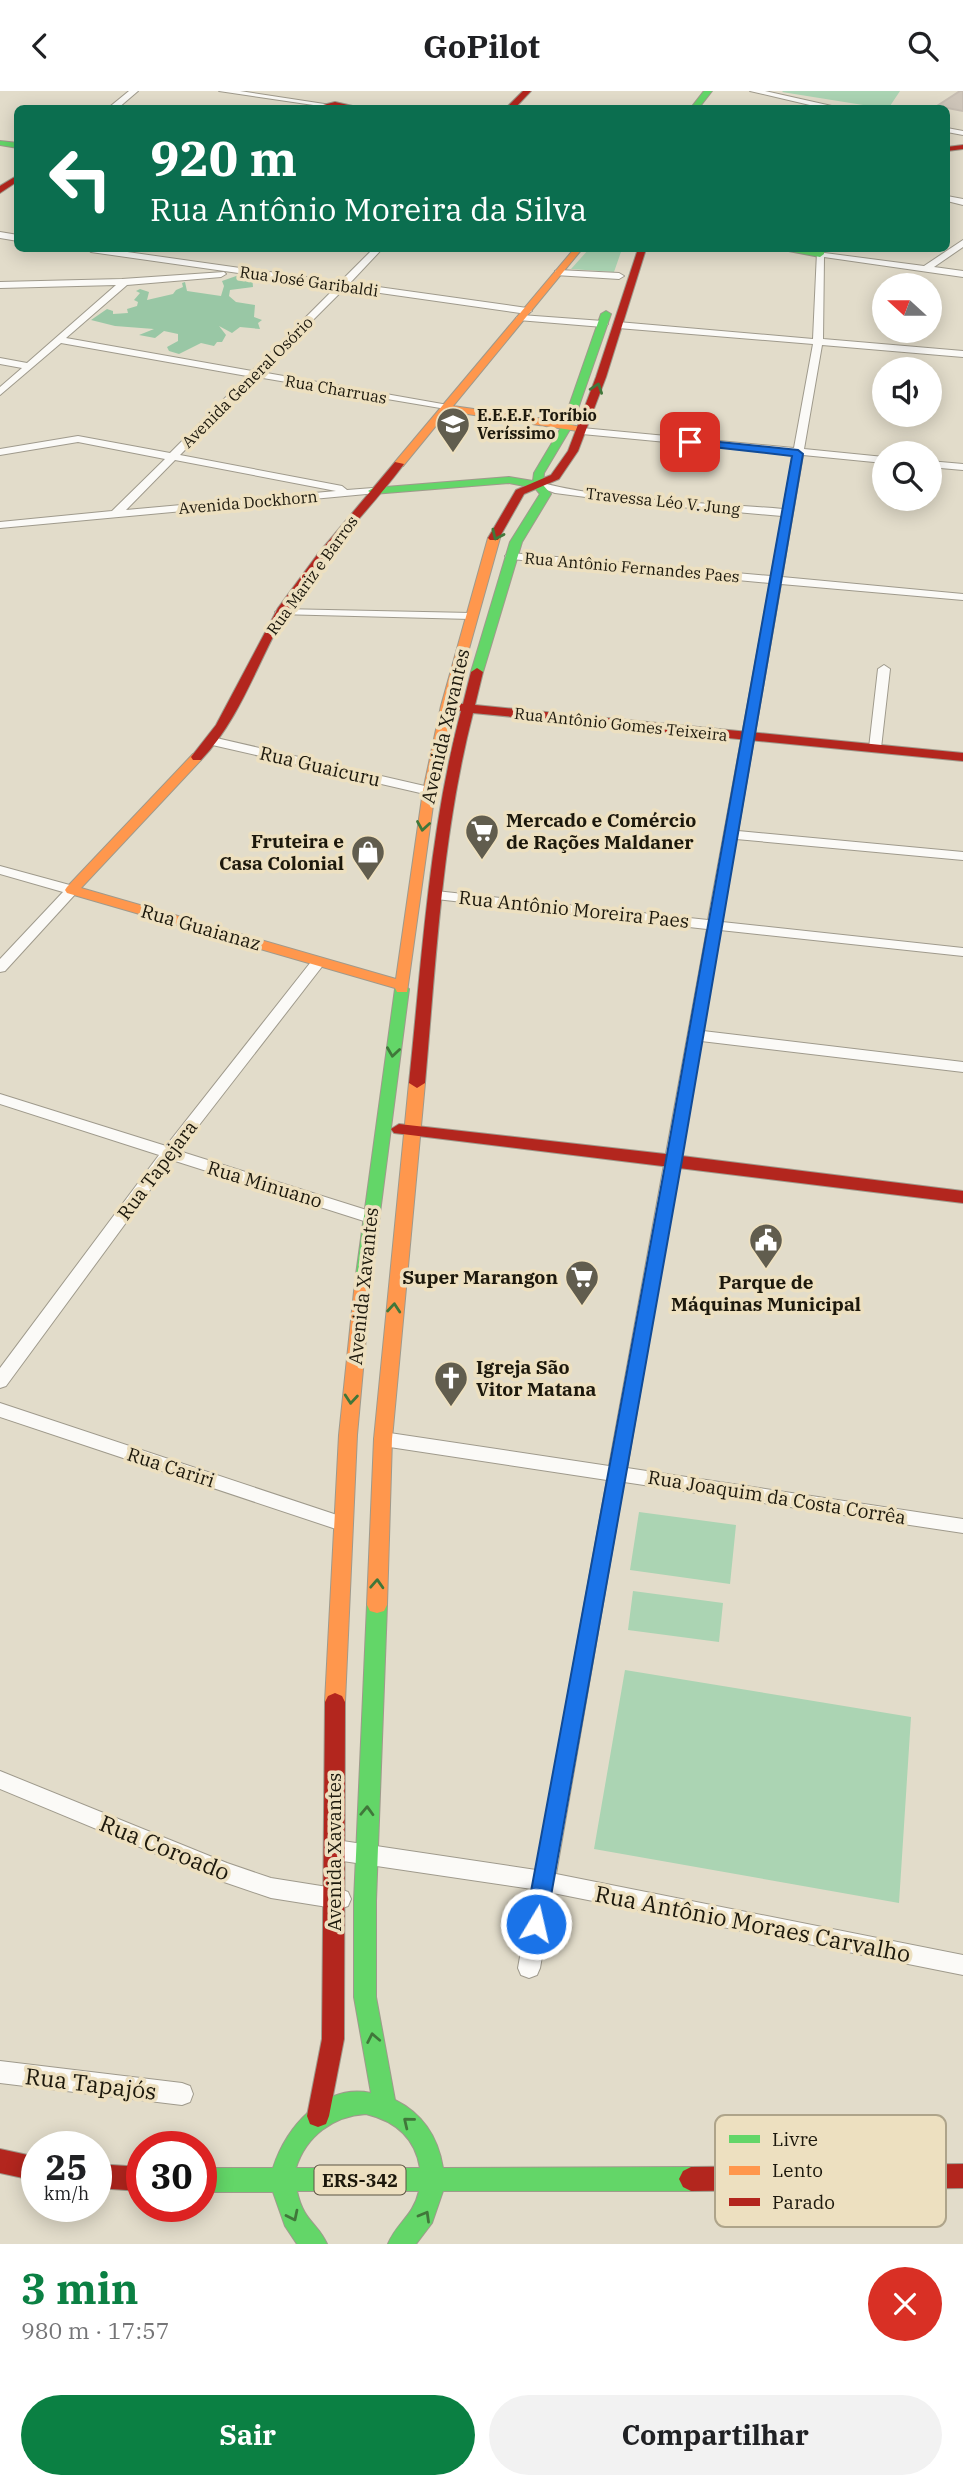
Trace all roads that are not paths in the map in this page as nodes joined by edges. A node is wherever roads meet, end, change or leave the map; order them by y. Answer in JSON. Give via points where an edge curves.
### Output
{"nodes":[{"id":1,"x":134,"y":91,"type":"edge"},
{"id":2,"x":223,"y":91,"type":"edge"},
{"id":3,"x":356,"y":91,"type":"edge"},
{"id":4,"x":708,"y":91,"type":"edge"},
{"id":5,"x":754,"y":91,"type":"edge"},
{"id":6,"x":116,"y":105,"type":"edge"},
{"id":7,"x":337,"y":105,"type":"edge"},
{"id":8,"x":697,"y":105,"type":"edge"},
{"id":9,"x":822,"y":105,"type":"edge"},
{"id":10,"x":113,"y":252,"type":"edge"},
{"id":11,"x":375,"y":252,"type":"edge"},
{"id":12,"x":576,"y":252,"type":"edge"},
{"id":13,"x":628,"y":252,"type":"edge"},
{"id":14,"x":641,"y":252,"type":"edge"},
{"id":15,"x":820,"y":252,"type":"edge"},
{"id":16,"x":826,"y":252,"type":"edge"},
{"id":17,"x":950,"y":252,"type":"edge"},
{"id":18,"x":160,"y":254,"type":"edge"},
{"id":19,"x":925,"y":269,"type":"junction"},
{"id":20,"x":250,"y":272,"type":"junction"},
{"id":21,"x":136,"y":273,"type":"dead end"},
{"id":22,"x":558,"y":273,"type":"junction"},
{"id":23,"x":963,"y":274,"type":"edge"},
{"id":24,"x":619,"y":276,"type":"junction"},
{"id":25,"x":126,"y":282,"type":"junction"},
{"id":26,"x":0,"y":285,"type":"edge"},
{"id":27,"x":341,"y":286,"type":"junction"},
{"id":28,"x":524,"y":314,"type":"junction"},
{"id":29,"x":610,"y":324,"type":"junction"},
{"id":30,"x":59,"y":339,"type":"junction"},
{"id":31,"x":818,"y":342,"type":"junction"},
{"id":32,"x":963,"y":354,"type":"edge"},
{"id":33,"x":0,"y":361,"type":"edge"},
{"id":34,"x":29,"y":366,"type":"junction"},
{"id":35,"x":256,"y":375,"type":"junction"},
{"id":36,"x":0,"y":392,"type":"edge"},
{"id":37,"x":448,"y":408,"type":"junction"},
{"id":38,"x":575,"y":429,"type":"junction"},
{"id":39,"x":0,"y":452,"type":"edge"},
{"id":40,"x":798,"y":454,"type":"junction"},
{"id":41,"x":174,"y":456,"type":"junction"},
{"id":42,"x":872,"y":459,"type":"edge"},
{"id":43,"x":942,"y":465,"type":"edge"},
{"id":44,"x":963,"y":467,"type":"edge"},
{"id":45,"x":495,"y":480,"type":"junction"},
{"id":46,"x":538,"y":485,"type":"junction"},
{"id":47,"x":373,"y":491,"type":"junction"},
{"id":48,"x":353,"y":492,"type":"junction"},
{"id":49,"x":520,"y":492,"type":"junction"},
{"id":50,"x":789,"y":513,"type":"junction"},
{"id":51,"x":116,"y":515,"type":"junction"},
{"id":52,"x":0,"y":525,"type":"edge"},
{"id":53,"x":511,"y":557,"type":"junction"},
{"id":54,"x":777,"y":580,"type":"junction"},
{"id":55,"x":963,"y":597,"type":"edge"},
{"id":56,"x":281,"y":612,"type":"junction"},
{"id":57,"x":471,"y":616,"type":"junction"},
{"id":58,"x":884,"y":669,"type":"dead end"},
{"id":59,"x":447,"y":706,"type":"junction"},
{"id":60,"x":467,"y":708,"type":"junction"},
{"id":61,"x":748,"y":737,"type":"junction"},
{"id":62,"x":212,"y":741,"type":"junction"},
{"id":63,"x":875,"y":748,"type":"junction"},
{"id":64,"x":963,"y":757,"type":"edge"},
{"id":65,"x":429,"y":792,"type":"junction"},
{"id":66,"x":730,"y":834,"type":"junction"},
{"id":67,"x":963,"y":856,"type":"edge"},
{"id":68,"x":0,"y":870,"type":"edge"},
{"id":69,"x":72,"y":890,"type":"junction"},
{"id":70,"x":436,"y":895,"type":"junction"},
{"id":71,"x":714,"y":924,"type":"junction"},
{"id":72,"x":963,"y":952,"type":"edge"},
{"id":73,"x":320,"y":961,"type":"junction"},
{"id":74,"x":0,"y":968,"type":"edge"},
{"id":75,"x":402,"y":985,"type":"junction"},
{"id":76,"x":695,"y":1035,"type":"junction"},
{"id":77,"x":963,"y":1067,"type":"edge"},
{"id":78,"x":0,"y":1098,"type":"edge"},
{"id":79,"x":382,"y":1128,"type":"junction"},
{"id":80,"x":412,"y":1131,"type":"junction"},
{"id":81,"x":168,"y":1154,"type":"junction"},
{"id":82,"x":674,"y":1160,"type":"junction"},
{"id":83,"x":963,"y":1197,"type":"edge"},
{"id":84,"x":370,"y":1217,"type":"junction"},
{"id":85,"x":0,"y":1381,"type":"edge"},
{"id":86,"x":0,"y":1410,"type":"edge"},
{"id":87,"x":383,"y":1439,"type":"junction"},
{"id":88,"x":616,"y":1473,"type":"junction"},
{"id":89,"x":342,"y":1524,"type":"junction"},
{"id":90,"x":963,"y":1525,"type":"edge"},
{"id":91,"x":0,"y":1780,"type":"edge"},
{"id":92,"x":336,"y":1850,"type":"junction"},
{"id":93,"x":366,"y":1854,"type":"junction"},
{"id":94,"x":543,"y":1881,"type":"junction"},
{"id":95,"x":335,"y":1899,"type":"junction"},
{"id":96,"x":365,"y":1901,"type":"junction"},
{"id":97,"x":963,"y":1965,"type":"edge"},
{"id":98,"x":528,"y":1968,"type":"dead end"},
{"id":99,"x":0,"y":2072,"type":"edge"},
{"id":100,"x":182,"y":2094,"type":"dead end"},
{"id":101,"x":385,"y":2105,"type":"junction"},
{"id":102,"x":318,"y":2116,"type":"junction"},
{"id":103,"x":0,"y":2161,"type":"edge"},
{"id":104,"x":21,"y":2166,"type":"edge"},
{"id":105,"x":715,"y":2178,"type":"edge"},
{"id":106,"x":217,"y":2180,"type":"edge"},
{"id":107,"x":284,"y":2180,"type":"junction"},
{"id":108,"x":436,"y":2180,"type":"junction"},
{"id":109,"x":315,"y":2244,"type":"edge"},
{"id":110,"x":401,"y":2244,"type":"edge"}],
"edges":[{"from":1,"to":6,"type":"street"},
{"from":2,"to":7,"type":"street"},
{"from":3,"to":7,"type":"main road"},
{"from":4,"to":8,"type":"main road"},
{"from":5,"to":9,"type":"street"},
{"from":10,"to":18,"type":"street","name":"Rua José Garibaldi"},
{"from":11,"to":27,"type":"street","name":"Avenida General Osório"},
{"from":12,"to":22,"type":"main road","name":"Rua Mariz e Barros"},
{"from":13,"to":24,"type":"main road","name":"Avenida Xavantes"},
{"from":14,"to":29,"type":"main road","name":"Avenida Xavantes"},
{"from":15,"to":31,"type":"street"},
{"from":16,"to":19,"type":"street"},
{"from":17,"to":19,"type":"street"},
{"from":18,"to":20,"type":"street","name":"Rua José Garibaldi"},
{"from":19,"to":23,"type":"street"},
{"from":20,"to":25,"type":"street"},
{"from":20,"to":27,"type":"street","name":"Rua José Garibaldi"},
{"from":21,"to":25,"type":"street"},
{"from":22,"to":24,"type":"street"},
{"from":22,"to":28,"type":"main road","name":"Rua Mariz e Barros"},
{"from":24,"to":29,"type":"main road","name":"Avenida Xavantes"},
{"from":25,"to":26,"type":"street"},
{"from":25,"to":30,"type":"street"},
{"from":27,"to":28,"type":"street","name":"Rua José Garibaldi"},
{"from":27,"to":35,"type":"street","name":"Avenida General Osório"},
{"from":28,"to":29,"type":"street","name":"Rua José Garibaldi"},
{"from":28,"to":37,"type":"main road","name":"Rua Mariz e Barros"},
{"from":29,"to":31,"type":"street","name":"Rua José Garibaldi"},
{"from":29,"to":38,"type":"main road","name":"Avenida Xavantes"},
{"from":30,"to":34,"type":"street"},
{"from":30,"to":35,"type":"street","name":"Rua Charruas"},
{"from":31,"to":32,"type":"street","name":"Rua José Garibaldi"},
{"from":31,"to":40,"type":"street"},
{"from":33,"to":34,"type":"street"},
{"from":34,"to":36,"type":"street"},
{"from":35,"to":37,"type":"street","name":"Rua Charruas"},
{"from":35,"to":41,"type":"street","name":"Avenida General Osório"},
{"from":37,"to":38,"type":"main road"},
{"from":37,"to":47,"type":"main road","name":"Rua Mariz e Barros"},
{"from":38,"to":40,"type":"street"},
{"from":38,"to":46,"type":"main road","name":"Avenida Xavantes","via":[[539,473]]},
{"from":39,"to":41,"type":"street","via":[[78,439]]},
{"from":40,"to":42,"type":"street"},
{"from":40,"to":50,"type":"street"},
{"from":41,"to":48,"type":"street"},
{"from":41,"to":51,"type":"street","name":"Avenida General Osório"},
{"from":43,"to":44,"type":"street"},
{"from":45,"to":46,"type":"main road","name":"Avenida Dockhorn"},
{"from":45,"to":47,"type":"main road","name":"Avenida Dockhorn"},
{"from":45,"to":49,"type":"main road"},
{"from":46,"to":49,"type":"main road"},
{"from":46,"to":50,"type":"street","name":"Travessa Léo V. Jung","via":[[624,499]]},
{"from":46,"to":53,"type":"main road","name":"Avenida Xavantes","via":[[545,494]]},
{"from":47,"to":48,"type":"street","name":"Avenida Dockhorn"},
{"from":47,"to":56,"type":"main road","name":"Rua Mariz e Barros"},
{"from":48,"to":51,"type":"street","name":"Avenida Dockhorn"},
{"from":49,"to":57,"type":"main road","name":"Avenida Xavantes","one_way":true,"via":[[493,541]]},
{"from":50,"to":54,"type":"street"},
{"from":51,"to":52,"type":"street","name":"Avenida Dockhorn"},
{"from":53,"to":54,"type":"street","name":"Rua Antônio Fernandes Paes"},
{"from":53,"to":60,"type":"main road","name":"Avenida Xavantes"},
{"from":54,"to":55,"type":"street","name":"Rua Antônio Fernandes Paes"},
{"from":54,"to":61,"type":"street"},
{"from":56,"to":57,"type":"street"},
{"from":56,"to":62,"type":"main road","name":"Rua Mariz e Barros"},
{"from":57,"to":59,"type":"main road","name":"Avenida Xavantes"},
{"from":58,"to":63,"type":"street"},
{"from":59,"to":60,"type":"main road","name":"Rua Antônio Gomes Teixeira"},
{"from":59,"to":65,"type":"main road","name":"Avenida Xavantes"},
{"from":60,"to":61,"type":"main road","name":"Rua Antônio Gomes Teixeira"},
{"from":60,"to":70,"type":"main road","name":"Avenida Xavantes"},
{"from":61,"to":63,"type":"main road","name":"Rua Antônio Gomes Teixeira"},
{"from":61,"to":66,"type":"street"},
{"from":62,"to":65,"type":"street","name":"Rua Guaicuru"},
{"from":62,"to":69,"type":"main road","name":"Rua Mariz e Barros"},
{"from":63,"to":64,"type":"main road","name":"Rua Antônio Gomes Teixeira"},
{"from":65,"to":75,"type":"main road","name":"Avenida Xavantes","one_way":true},
{"from":66,"to":67,"type":"street"},
{"from":66,"to":71,"type":"street"},
{"from":68,"to":69,"type":"street","name":"Rua Guaianaz"},
{"from":69,"to":73,"type":"main road","name":"Rua Guaianaz"},
{"from":69,"to":74,"type":"street","name":"Rua Mariz e Barros"},
{"from":70,"to":71,"type":"street","name":"Rua Antônio Moreira Paes"},
{"from":70,"to":80,"type":"main road","name":"Avenida Xavantes"},
{"from":71,"to":72,"type":"street","name":"Rua Antônio Moreira Paes"},
{"from":71,"to":76,"type":"street"},
{"from":73,"to":75,"type":"main road","name":"Rua Guaianaz"},
{"from":73,"to":81,"type":"street","name":"Rua Tapejara"},
{"from":75,"to":79,"type":"main road","name":"Avenida Xavantes","one_way":true},
{"from":76,"to":77,"type":"street"},
{"from":76,"to":82,"type":"street"},
{"from":78,"to":81,"type":"street","name":"Rua Minuano"},
{"from":79,"to":80,"type":"main road"},
{"from":79,"to":84,"type":"main road","name":"Avenida Xavantes"},
{"from":80,"to":82,"type":"main road"},
{"from":87,"to":80,"type":"main road","name":"Avenida Xavantes","one_way":true},
{"from":81,"to":84,"type":"street","name":"Rua Minuano"},
{"from":81,"to":85,"type":"street","name":"Rua Tapejara"},
{"from":82,"to":83,"type":"main road"},
{"from":82,"to":88,"type":"street"},
{"from":84,"to":89,"type":"main road","name":"Avenida Xavantes","one_way":true},
{"from":86,"to":89,"type":"street","name":"Rua Cariri"},
{"from":87,"to":88,"type":"street","name":"Rua Joaquim da Costa Corrêa"},
{"from":93,"to":87,"type":"main road","name":"Avenida Xavantes","one_way":true},
{"from":88,"to":90,"type":"street","name":"Rua Joaquim da Costa Corrêa"},
{"from":88,"to":94,"type":"street"},
{"from":89,"to":92,"type":"main road","name":"Avenida Xavantes","via":[[334,1730]]},
{"from":91,"to":95,"type":"street","name":"Rua Coroado","via":[[224,1872],[271,1888]]},
{"from":92,"to":93,"type":"street","name":"Rua Antônio Moraes Carvalho"},
{"from":92,"to":95,"type":"main road","name":"Avenida Xavantes"},
{"from":93,"to":94,"type":"street","name":"Rua Antônio Moraes Carvalho"},
{"from":93,"to":96,"type":"main road","name":"Avenida Xavantes"},
{"from":94,"to":97,"type":"street","name":"Rua Antônio Moraes Carvalho"},
{"from":94,"to":98,"type":"street"},
{"from":95,"to":96,"type":"street","name":"Rua Coroado"},
{"from":95,"to":102,"type":"main road","name":"Avenida Xavantes","via":[[333,2039]]},
{"from":101,"to":96,"type":"main road","name":"Avenida Xavantes","one_way":true,"via":[[365,1997]]},
{"from":99,"to":100,"type":"street","name":"Rua Tapajós"},
{"from":101,"to":102,"type":"main road","name":"Avenida Xavantes","via":[[356,2101]]},
{"from":108,"to":101,"type":"main road","one_way":true,"via":[[432,2150],[413,2124]]},
{"from":102,"to":107,"type":"main road","name":"Avenida Xavantes","via":[[300,2134],[288,2156]]},
{"from":103,"to":104,"type":"main road"},
{"from":105,"to":108,"type":"main road","number":"ERS-342"},
{"from":106,"to":107,"type":"main road","number":"ERS-342"},
{"from":107,"to":108,"type":"main road","number":"ERS-342"},
{"from":107,"to":109,"type":"main road","name":"Avenida Xavantes","one_way":true,"via":[[289,2213]]},
{"from":110,"to":108,"type":"main road","one_way":true,"via":[[416,2231],[430,2207]]}]}
